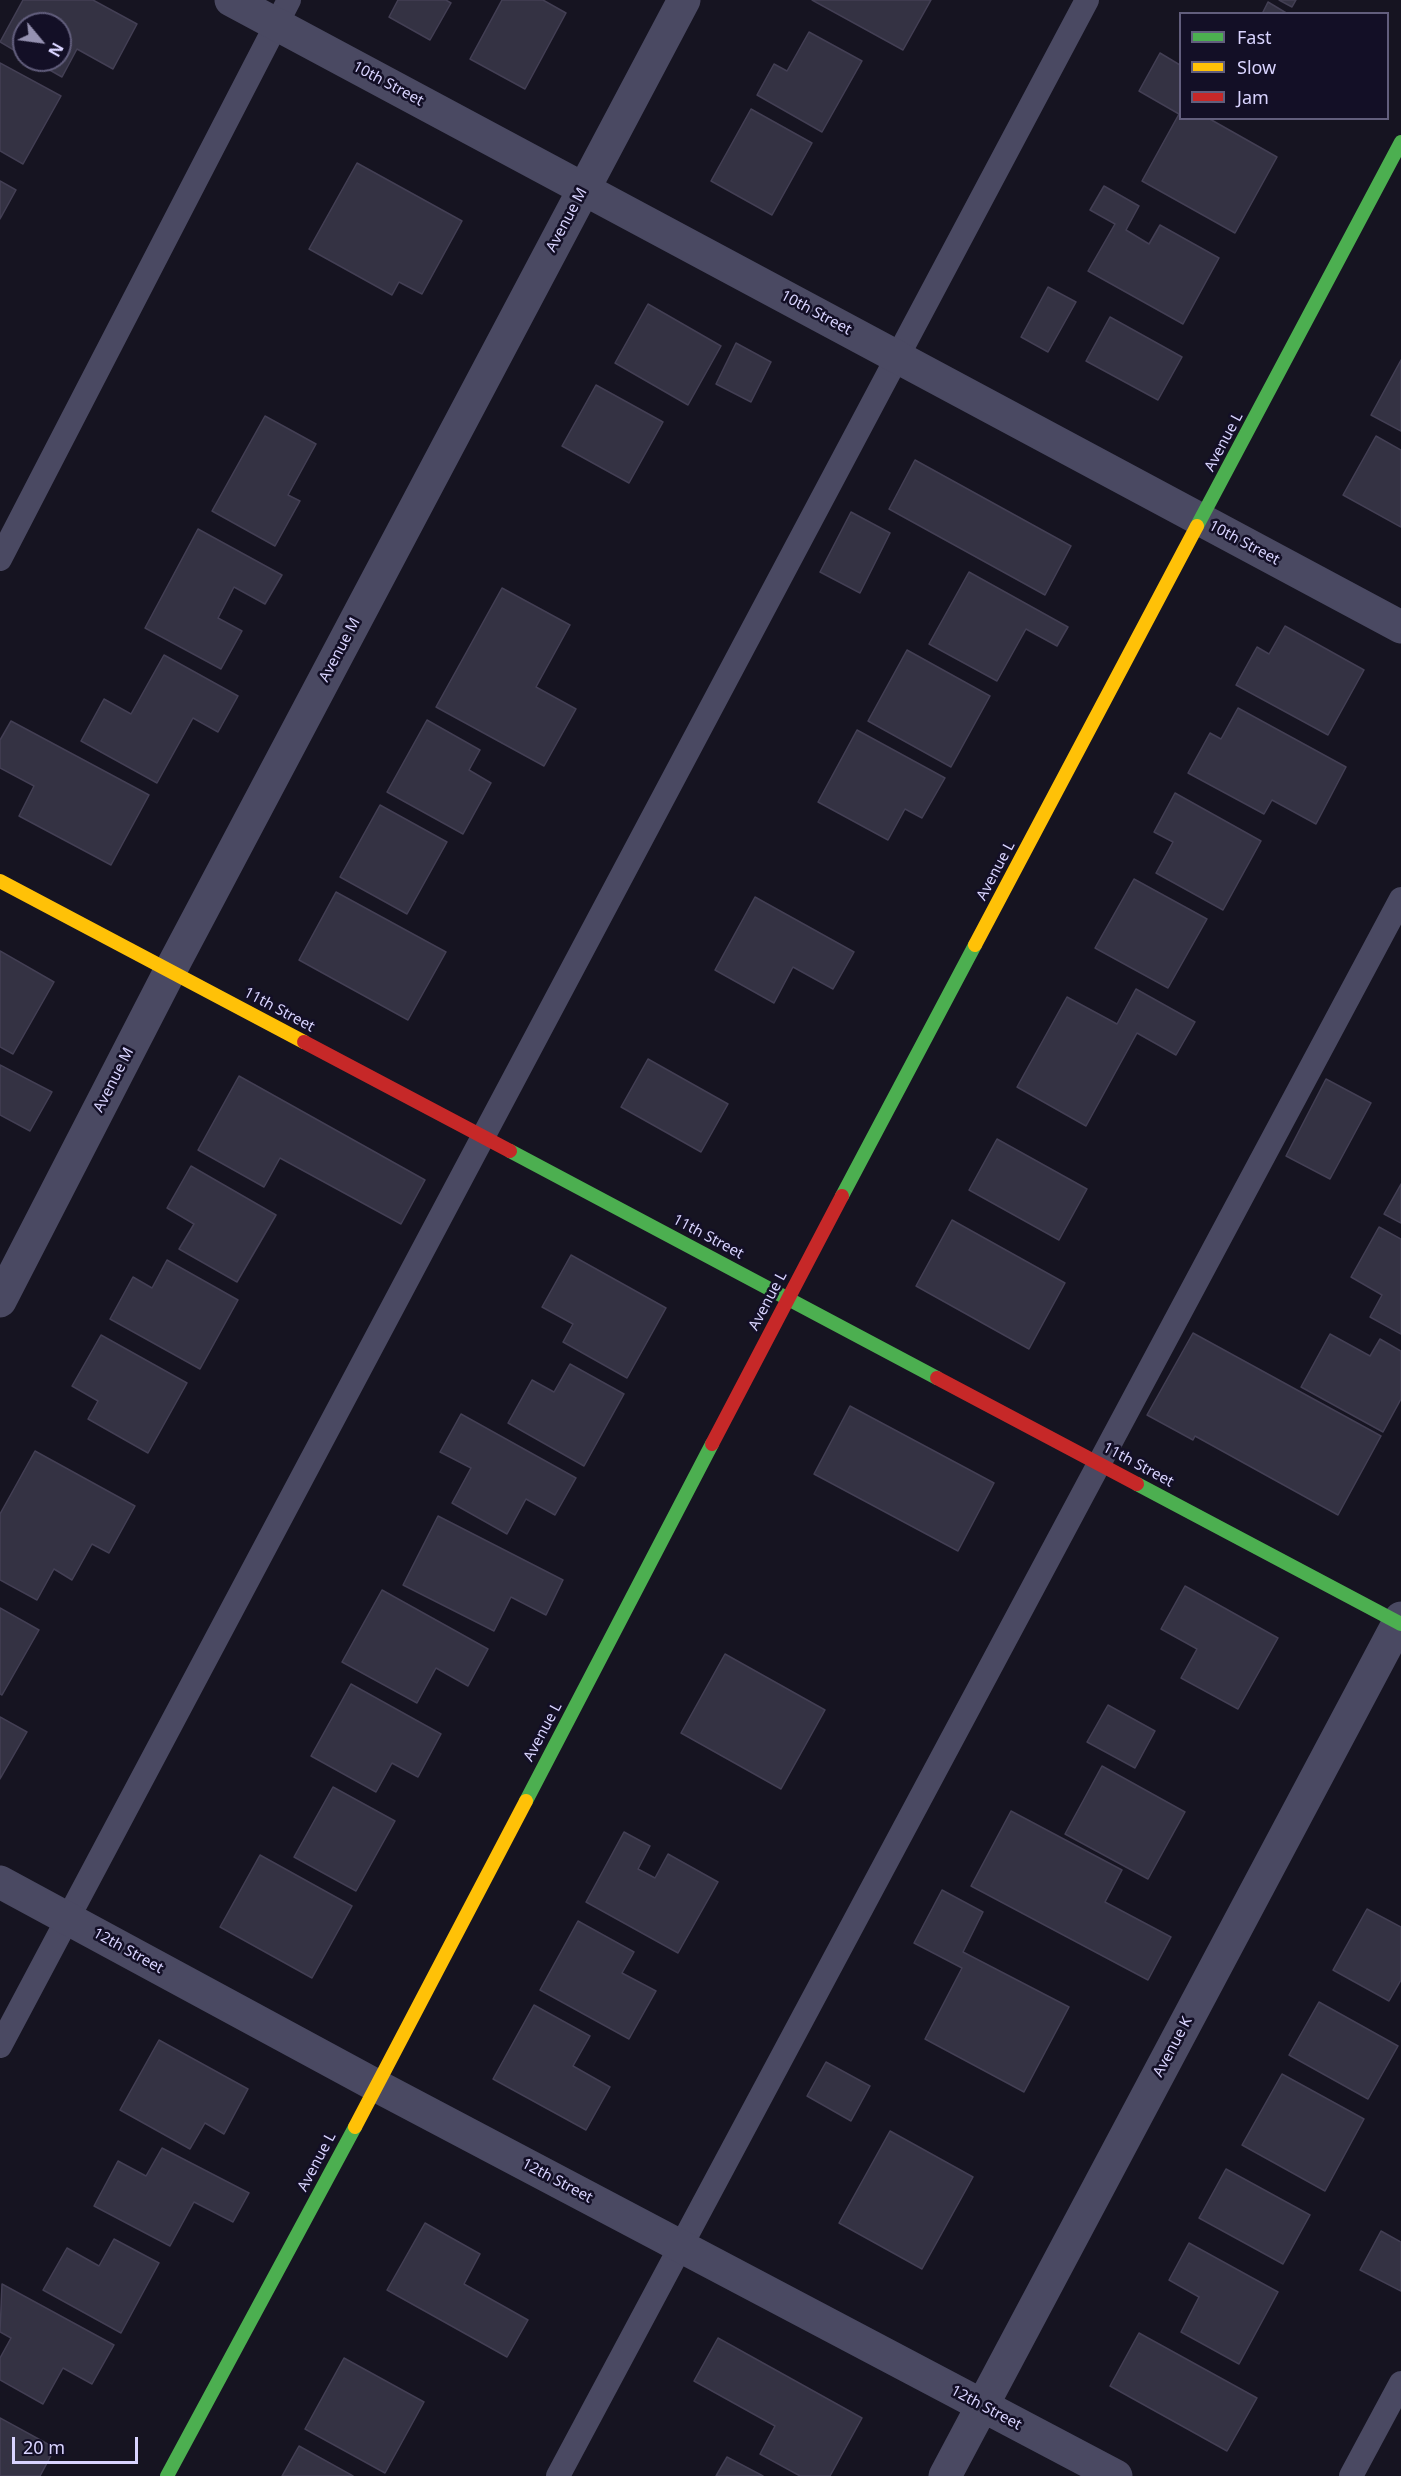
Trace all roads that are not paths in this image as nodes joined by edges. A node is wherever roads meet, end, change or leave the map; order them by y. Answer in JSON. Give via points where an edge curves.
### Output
{"nodes":[{"id":1,"x":231,"y":0,"type":"edge"},
{"id":2,"x":684,"y":0,"type":"edge"},
{"id":3,"x":1087,"y":0,"type":"edge"},
{"id":4,"x":282,"y":12,"type":"edge"},
{"id":5,"x":1401,"y":142,"type":"edge"},
{"id":6,"x":584,"y":189,"type":"junction"},
{"id":7,"x":897,"y":357,"type":"junction"},
{"id":8,"x":1201,"y":520,"type":"junction"},
{"id":9,"x":0,"y":559,"type":"edge"},
{"id":10,"x":1401,"y":627,"type":"edge"},
{"id":11,"x":0,"y":881,"type":"edge"},
{"id":12,"x":1401,"y":899,"type":"edge"},
{"id":13,"x":170,"y":971,"type":"junction"},
{"id":14,"x":483,"y":1137,"type":"junction"},
{"id":15,"x":788,"y":1298,"type":"junction"},
{"id":16,"x":0,"y":1301,"type":"edge"},
{"id":17,"x":1099,"y":1464,"type":"junction"},
{"id":18,"x":1400,"y":1621,"type":"edge"},
{"id":19,"x":0,"y":1882,"type":"edge"},
{"id":20,"x":68,"y":1918,"type":"junction"},
{"id":21,"x":0,"y":2046,"type":"edge"},
{"id":22,"x":377,"y":2086,"type":"junction"},
{"id":23,"x":680,"y":2247,"type":"junction"},
{"id":24,"x":1401,"y":2383,"type":"edge"},
{"id":25,"x":982,"y":2406,"type":"junction"},
{"id":26,"x":167,"y":2476,"type":"edge"},
{"id":27,"x":558,"y":2476,"type":"edge"},
{"id":28,"x":945,"y":2476,"type":"edge"},
{"id":29,"x":1116,"y":2476,"type":"edge"},
{"id":30,"x":1352,"y":2476,"type":"edge"}],
"edges":[{"from":1,"to":4,"type":"street","name":"10th Street"},
{"from":2,"to":6,"type":"street","name":"Avenue M"},
{"from":3,"to":7,"type":"lane"},
{"from":4,"to":6,"type":"street","name":"10th Street"},
{"from":4,"to":9,"type":"lane"},
{"from":5,"to":8,"type":"street","name":"Avenue L"},
{"from":6,"to":7,"type":"street","name":"10th Street"},
{"from":6,"to":13,"type":"street","name":"Avenue M"},
{"from":7,"to":8,"type":"street","name":"10th Street"},
{"from":7,"to":14,"type":"lane"},
{"from":8,"to":10,"type":"street","name":"10th Street"},
{"from":8,"to":15,"type":"street","name":"Avenue L"},
{"from":11,"to":13,"type":"street","name":"11th Street"},
{"from":12,"to":17,"type":"lane"},
{"from":13,"to":14,"type":"street","name":"11th Street"},
{"from":13,"to":16,"type":"street","name":"Avenue M"},
{"from":14,"to":15,"type":"street","name":"11th Street"},
{"from":14,"to":20,"type":"lane"},
{"from":15,"to":17,"type":"street","name":"11th Street"},
{"from":15,"to":22,"type":"street","name":"Avenue L"},
{"from":17,"to":18,"type":"street","name":"11th Street"},
{"from":17,"to":23,"type":"lane"},
{"from":18,"to":25,"type":"street","name":"Avenue K"},
{"from":19,"to":20,"type":"street","name":"12th Street"},
{"from":20,"to":21,"type":"lane"},
{"from":20,"to":22,"type":"street","name":"12th Street"},
{"from":22,"to":23,"type":"street","name":"12th Street"},
{"from":22,"to":26,"type":"street","name":"Avenue L"},
{"from":23,"to":25,"type":"street","name":"12th Street"},
{"from":23,"to":27,"type":"lane"},
{"from":24,"to":30,"type":"lane"},
{"from":25,"to":28,"type":"street","name":"Avenue K"},
{"from":25,"to":29,"type":"street","name":"12th Street"}]}
